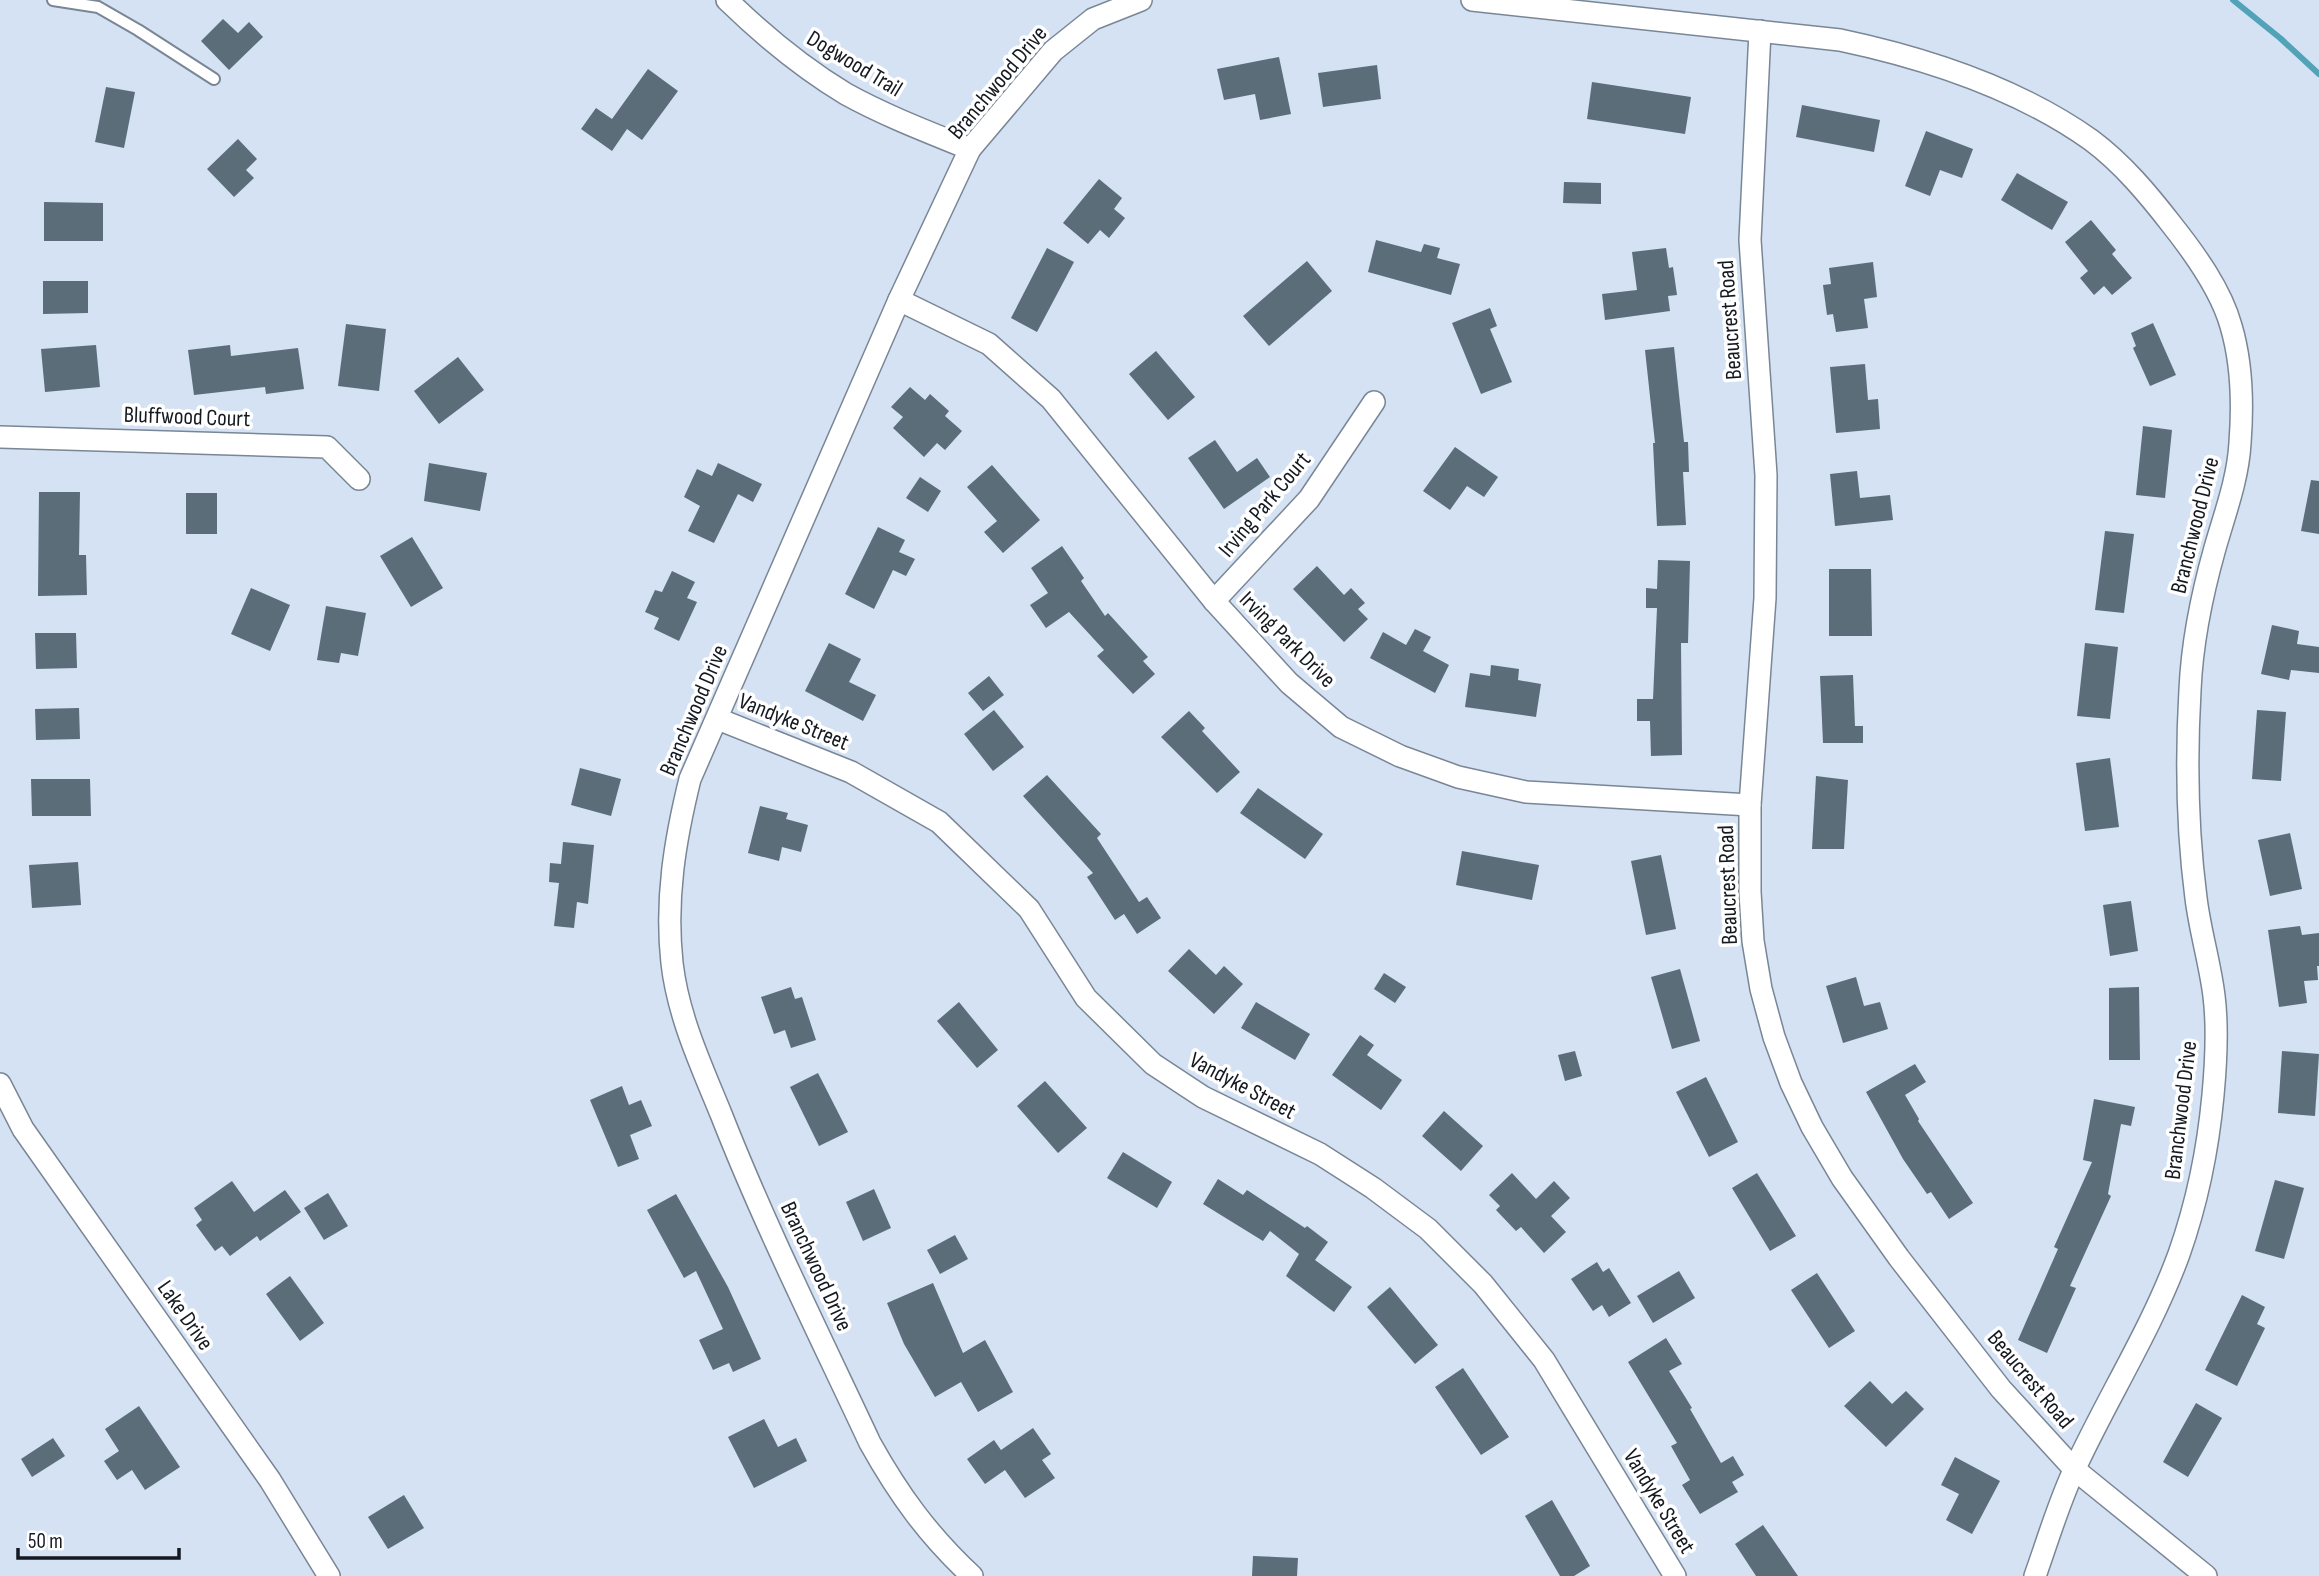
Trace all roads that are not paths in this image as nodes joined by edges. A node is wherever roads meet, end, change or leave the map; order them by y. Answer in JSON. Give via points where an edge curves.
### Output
{"nodes":[{"id":1,"x":52,"y":0,"type":"edge"},
{"id":2,"x":727,"y":0,"type":"edge"},
{"id":3,"x":1141,"y":0,"type":"edge"},
{"id":4,"x":1472,"y":0,"type":"edge"},
{"id":5,"x":1760,"y":31,"type":"junction"},
{"id":6,"x":214,"y":79,"type":"dead end"},
{"id":7,"x":970,"y":149,"type":"junction"},
{"id":8,"x":899,"y":300,"type":"junction"},
{"id":9,"x":1374,"y":402,"type":"dead end"},
{"id":10,"x":0,"y":437,"type":"edge"},
{"id":11,"x":359,"y":479,"type":"dead end"},
{"id":12,"x":1214,"y":601,"type":"junction"},
{"id":13,"x":718,"y":719,"type":"junction"},
{"id":14,"x":1751,"y":805,"type":"junction"},
{"id":15,"x":0,"y":1084,"type":"edge"},
{"id":16,"x":2074,"y":1469,"type":"junction"},
{"id":17,"x":329,"y":1576,"type":"edge"},
{"id":18,"x":972,"y":1576,"type":"edge"},
{"id":19,"x":1675,"y":1576,"type":"edge"},
{"id":20,"x":2035,"y":1576,"type":"edge"},
{"id":21,"x":2206,"y":1576,"type":"edge"}],
"edges":[{"from":1,"to":6,"type":"lane","via":[[98,8]]},
{"from":2,"to":7,"type":"street","name":"Dogwood Trail","via":[[796,60],[845,93]]},
{"from":3,"to":7,"type":"street","name":"Branchwood Drive","via":[[1093,19],[1053,51]]},
{"from":4,"to":5,"type":"street","name":"Branchwood Drive"},
{"from":5,"to":14,"type":"street","name":"Beaucrest Road","via":[[1750,240],[1766,475],[1765,598]]},
{"from":5,"to":16,"type":"street","name":"Branchwood Drive","via":[[1840,40],[1944,68],[2017,98],[2093,142],[2123,167],[2186,243],[2217,293],[2237,348],[2240,446],[2197,627],[2190,685],[2189,832],[2216,1023],[2205,1153],[2178,1258]]},
{"from":7,"to":8,"type":"street","name":"Branchwood Drive"},
{"from":8,"to":12,"type":"street","name":"Irving Park Drive","via":[[989,344],[1051,399]]},
{"from":8,"to":13,"type":"street","name":"Branchwood Drive"},
{"from":9,"to":12,"type":"street","name":"Irving Park Court","via":[[1309,499]]},
{"from":10,"to":11,"type":"street","name":"Bluffwood Court","via":[[327,447]]},
{"from":12,"to":14,"type":"street","name":"Irving Park Drive","via":[[1289,683],[1341,727],[1400,756],[1458,778],[1526,792]]},
{"from":13,"to":18,"type":"street","name":"Branchwood Drive","via":[[690,779],[676,836],[669,914],[679,1003],[734,1149],[870,1443],[922,1525]]},
{"from":13,"to":19,"type":"street","name":"Vandyke Street","via":[[851,772],[939,822],[1029,909],[1086,998],[1153,1065],[1203,1097],[1320,1154],[1428,1229],[1483,1284],[1545,1360]]},
{"from":14,"to":16,"type":"street","name":"Beaucrest Road","via":[[1750,892],[1761,989],[1774,1037],[1812,1127],[1899,1258],[2001,1389]]},
{"from":15,"to":17,"type":"street","name":"Lake Drive","via":[[23,1129],[270,1480]]},
{"from":16,"to":20,"type":"street","name":"Branchwood Drive"},
{"from":16,"to":21,"type":"street","name":"Beaucrest Road"}]}
